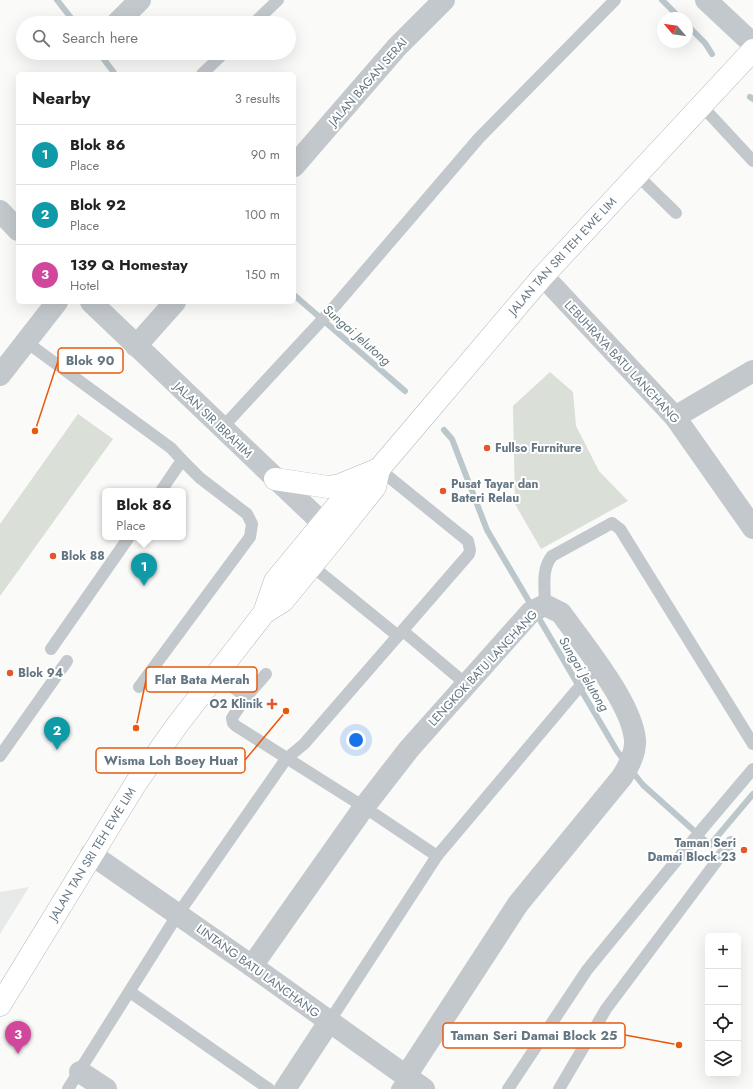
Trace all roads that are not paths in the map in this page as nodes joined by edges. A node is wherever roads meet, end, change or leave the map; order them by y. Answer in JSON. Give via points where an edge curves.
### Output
{"nodes":[{"id":1,"x":140,"y":0,"type":"edge"},
{"id":2,"x":278,"y":0,"type":"edge"},
{"id":3,"x":444,"y":0,"type":"edge"},
{"id":4,"x":615,"y":0,"type":"edge"},
{"id":5,"x":706,"y":0,"type":"edge"},
{"id":6,"x":124,"y":16,"type":"edge"},
{"id":7,"x":261,"y":16,"type":"edge"},
{"id":8,"x":753,"y":44,"type":"edge"},
{"id":9,"x":753,"y":50,"type":"edge"},
{"id":10,"x":217,"y":60,"type":"edge"},
{"id":11,"x":204,"y":72,"type":"edge"},
{"id":12,"x":702,"y":106,"type":"junction"},
{"id":13,"x":753,"y":161,"type":"edge"},
{"id":14,"x":296,"y":164,"type":"edge"},
{"id":15,"x":637,"y":175,"type":"junction"},
{"id":16,"x":0,"y":211,"type":"edge"},
{"id":17,"x":676,"y":213,"type":"dead end"},
{"id":18,"x":16,"y":228,"type":"edge"},
{"id":19,"x":543,"y":276,"type":"junction"},
{"id":20,"x":55,"y":304,"type":"edge"},
{"id":21,"x":93,"y":304,"type":"edge"},
{"id":22,"x":173,"y":304,"type":"edge"},
{"id":23,"x":25,"y":341,"type":"junction"},
{"id":24,"x":136,"y":346,"type":"junction"},
{"id":25,"x":753,"y":371,"type":"edge"},
{"id":26,"x":0,"y":375,"type":"edge"},
{"id":27,"x":675,"y":417,"type":"junction"},
{"id":28,"x":222,"y":428,"type":"junction"},
{"id":29,"x":182,"y":460,"type":"junction"},
{"id":30,"x":370,"y":473,"type":"junction"},
{"id":31,"x":275,"y":479,"type":"junction"},
{"id":32,"x":163,"y":488,"type":"edge"},
{"id":33,"x":753,"y":528,"type":"edge"},
{"id":34,"x":329,"y":530,"type":"junction"},
{"id":35,"x":127,"y":540,"type":"edge"},
{"id":36,"x":312,"y":566,"type":"junction"},
{"id":37,"x":545,"y":605,"type":"junction"},
{"id":38,"x":264,"y":612,"type":"junction"},
{"id":39,"x":400,"y":634,"type":"junction"},
{"id":40,"x":51,"y":649,"type":"dead end"},
{"id":41,"x":68,"y":661,"type":"dead end"},
{"id":42,"x":595,"y":672,"type":"junction"},
{"id":43,"x":266,"y":674,"type":"dead end"},
{"id":44,"x":216,"y":675,"type":"junction"},
{"id":45,"x":466,"y":684,"type":"junction"},
{"id":46,"x":139,"y":687,"type":"dead end"},
{"id":47,"x":246,"y":697,"type":"junction"},
{"id":48,"x":753,"y":744,"type":"edge"},
{"id":49,"x":0,"y":756,"type":"edge"},
{"id":50,"x":286,"y":759,"type":"junction"},
{"id":51,"x":753,"y":769,"type":"edge"},
{"id":52,"x":364,"y":807,"type":"junction"},
{"id":53,"x":731,"y":842,"type":"dead end"},
{"id":54,"x":91,"y":854,"type":"junction"},
{"id":55,"x":437,"y":856,"type":"junction"},
{"id":56,"x":178,"y":914,"type":"junction"},
{"id":57,"x":252,"y":966,"type":"junction"},
{"id":58,"x":130,"y":992,"type":"junction"},
{"id":59,"x":0,"y":1005,"type":"edge"},
{"id":60,"x":329,"y":1022,"type":"junction"},
{"id":61,"x":74,"y":1081,"type":"edge"},
{"id":62,"x":401,"y":1082,"type":"edge"},
{"id":63,"x":106,"y":1089,"type":"edge"},
{"id":64,"x":269,"y":1089,"type":"edge"},
{"id":65,"x":285,"y":1089,"type":"edge"},
{"id":66,"x":424,"y":1089,"type":"edge"},
{"id":67,"x":508,"y":1089,"type":"edge"},
{"id":68,"x":559,"y":1089,"type":"edge"}],
"edges":[{"from":1,"to":6,"type":"street"},
{"from":2,"to":7,"type":"lane"},
{"from":3,"to":14,"type":"street","name":"JALAN BAGAN SERAI","via":[[397,47]]},
{"from":4,"to":28,"type":"lane","via":[[479,138],[335,306]]},
{"from":5,"to":8,"type":"street"},
{"from":9,"to":12,"type":"main road","name":"JALAN TAN SRI TEH EWE LIM"},
{"from":10,"to":11,"type":"lane"},
{"from":12,"to":13,"type":"lane"},
{"from":12,"to":15,"type":"main road","name":"JALAN TAN SRI TEH EWE LIM"},
{"from":15,"to":17,"type":"lane"},
{"from":15,"to":19,"type":"main road","name":"JALAN TAN SRI TEH EWE LIM"},
{"from":16,"to":18,"type":"street"},
{"from":19,"to":27,"type":"street","name":"LEBUHRAYA BATU LANCHANG"},
{"from":19,"to":30,"type":"main road","name":"JALAN TAN SRI TEH EWE LIM"},
{"from":20,"to":23,"type":"street"},
{"from":21,"to":24,"type":"street","name":"JALAN SIR IBRAHIM"},
{"from":22,"to":24,"type":"street"},
{"from":23,"to":26,"type":"street"},
{"from":23,"to":29,"type":"lane","via":[[171,448]]},
{"from":24,"to":28,"type":"street","name":"JALAN SIR IBRAHIM"},
{"from":25,"to":27,"type":"street"},
{"from":27,"to":33,"type":"street","name":"LEBUHRAYA BATU LANCHANG"},
{"from":28,"to":31,"type":"street","name":"JALAN SIR IBRAHIM"},
{"from":29,"to":32,"type":"lane"},
{"from":29,"to":46,"type":"lane","via":[[200,478],[248,514],[252,524],[250,537]]},
{"from":30,"to":31,"type":"main road","via":[[328,487]]},
{"from":30,"to":34,"type":"main road","name":"JALAN TAN SRI TEH EWE LIM"},
{"from":30,"to":39,"type":"lane","via":[[470,545],[468,554]]},
{"from":31,"to":34,"type":"street","name":"JALAN SIR IBRAHIM"},
{"from":34,"to":36,"type":"main road","name":"JALAN TAN SRI TEH EWE LIM"},
{"from":34,"to":38,"type":"main road","name":"JALAN TAN SRI TEH EWE LIM","via":[[274,581]]},
{"from":35,"to":40,"type":"lane"},
{"from":36,"to":38,"type":"main road","name":"JALAN TAN SRI TEH EWE LIM","via":[[283,601]]},
{"from":36,"to":39,"type":"lane"},
{"from":37,"to":42,"type":"street","name":"LENGKOK BATU LANCHANG","via":[[561,613]]},
{"from":37,"to":45,"type":"street","name":"LENGKOK BATU LANCHANG","via":[[531,612]]},
{"from":37,"to":48,"type":"lane","via":[[544,570],[547,562],[552,556],[612,523],[620,529]]},
{"from":38,"to":44,"type":"main road","name":"JALAN TAN SRI TEH EWE LIM"},
{"from":39,"to":45,"type":"lane"},
{"from":39,"to":50,"type":"lane","via":[[304,744]]},
{"from":41,"to":49,"type":"lane"},
{"from":42,"to":55,"type":"lane","via":[[575,692]]},
{"from":42,"to":62,"type":"street","name":"LENGKOK BATU LANCHANG","via":[[630,719],[635,741],[631,762],[622,777],[518,904]]},
{"from":43,"to":47,"type":"lane"},
{"from":44,"to":47,"type":"lane"},
{"from":44,"to":54,"type":"main road","name":"JALAN TAN SRI TEH EWE LIM","via":[[136,783]]},
{"from":45,"to":52,"type":"street","name":"LENGKOK BATU LANCHANG","via":[[409,749]]},
{"from":47,"to":50,"type":"lane","via":[[234,713],[233,723]]},
{"from":50,"to":52,"type":"lane"},
{"from":50,"to":56,"type":"lane"},
{"from":51,"to":67,"type":"lane","via":[[587,970]]},
{"from":52,"to":55,"type":"lane"},
{"from":52,"to":57,"type":"street","name":"LENGKOK BATU LANCHANG"},
{"from":53,"to":68,"type":"lane","via":[[606,1009]]},
{"from":54,"to":56,"type":"street","name":"LINTANG BATU LANCHANG"},
{"from":54,"to":59,"type":"main road","name":"JALAN TAN SRI TEH EWE LIM"},
{"from":55,"to":60,"type":"lane"},
{"from":56,"to":57,"type":"street","name":"LINTANG BATU LANCHANG"},
{"from":56,"to":58,"type":"lane"},
{"from":57,"to":60,"type":"street","name":"LINTANG BATU LANCHANG"},
{"from":58,"to":61,"type":"lane"},
{"from":58,"to":64,"type":"lane"},
{"from":60,"to":62,"type":"street","name":"LINTANG BATU LANCHANG"},
{"from":60,"to":65,"type":"street"},
{"from":61,"to":63,"type":"street"},
{"from":62,"to":66,"type":"street","name":"LINTANG BATU LANCHANG"}]}
